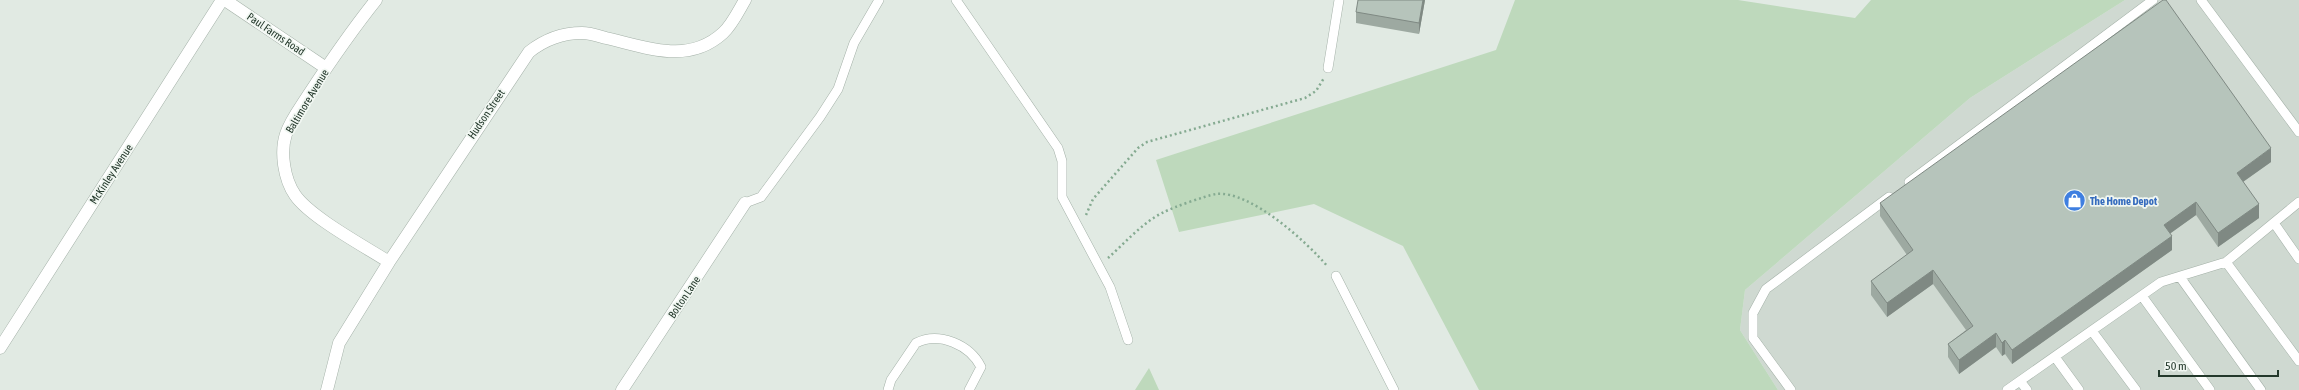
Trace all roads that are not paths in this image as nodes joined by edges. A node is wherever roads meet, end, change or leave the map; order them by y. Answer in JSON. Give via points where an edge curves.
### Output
{"nodes":[{"id":1,"x":224,"y":0,"type":"edge"},
{"id":2,"x":376,"y":0,"type":"edge"},
{"id":3,"x":745,"y":0,"type":"edge"},
{"id":4,"x":879,"y":0,"type":"edge"},
{"id":5,"x":956,"y":0,"type":"edge"},
{"id":6,"x":1340,"y":0,"type":"edge"},
{"id":7,"x":2153,"y":0,"type":"edge"},
{"id":8,"x":2201,"y":0,"type":"edge"},
{"id":9,"x":326,"y":68,"type":"junction"},
{"id":10,"x":1328,"y":68,"type":"road end"},
{"id":11,"x":2299,"y":132,"type":"edge"},
{"id":12,"x":2299,"y":202,"type":"edge"},
{"id":13,"x":745,"y":203,"type":"joint"},
{"id":14,"x":2274,"y":223,"type":"junction"},
{"id":15,"x":2299,"y":259,"type":"edge"},
{"id":16,"x":388,"y":262,"type":"junction"},
{"id":17,"x":2226,"y":262,"type":"junction"},
{"id":18,"x":1336,"y":276,"type":"road end"},
{"id":19,"x":2180,"y":277,"type":"junction"},
{"id":20,"x":2142,"y":296,"type":"junction"},
{"id":21,"x":2092,"y":331,"type":"junction"},
{"id":22,"x":1128,"y":340,"type":"dead end"},
{"id":23,"x":0,"y":348,"type":"edge"},
{"id":24,"x":2055,"y":357,"type":"junction"},
{"id":25,"x":2299,"y":361,"type":"edge"},
{"id":26,"x":2020,"y":381,"type":"junction"},
{"id":27,"x":327,"y":390,"type":"edge"},
{"id":28,"x":622,"y":390,"type":"edge"},
{"id":29,"x":888,"y":390,"type":"edge"},
{"id":30,"x":969,"y":390,"type":"edge"},
{"id":31,"x":1394,"y":390,"type":"edge"},
{"id":32,"x":1791,"y":390,"type":"edge"},
{"id":33,"x":2007,"y":390,"type":"edge"},
{"id":34,"x":2027,"y":390,"type":"edge"},
{"id":35,"x":2079,"y":390,"type":"edge"},
{"id":36,"x":2136,"y":390,"type":"edge"},
{"id":37,"x":2210,"y":390,"type":"edge"},
{"id":38,"x":2261,"y":390,"type":"edge"}],
"edges":[{"from":1,"to":9,"type":"street","name":"Paul Farms Road"},
{"from":1,"to":23,"type":"street","name":"McKinley Avenue"},
{"from":2,"to":9,"type":"street","name":"Baltimore Avenue"},
{"from":3,"to":16,"type":"street","name":"Hudson Street","via":[[724,33],[691,50],[671,53],[584,33],[555,37],[541,43],[529,52],[487,112]]},
{"from":4,"to":13,"type":"lane","via":[[854,43],[838,89],[820,117],[761,197]]},
{"from":5,"to":22,"type":"lane","via":[[1058,148],[1062,161],[1062,197],[1110,287]]},
{"from":6,"to":10,"type":"lane"},
{"from":7,"to":32,"type":"lane","via":[[1766,289],[1753,313],[1753,338]]},
{"from":8,"to":11,"type":"lane"},
{"from":9,"to":16,"type":"street","name":"Baltimore Avenue","via":[[285,135],[283,158],[287,179],[295,195],[307,208]]},
{"from":12,"to":14,"type":"lane"},
{"from":13,"to":28,"type":"street","name":"Bolton Lane"},
{"from":14,"to":15,"type":"lane"},
{"from":14,"to":17,"type":"lane"},
{"from":16,"to":27,"type":"street","name":"Hudson Street","via":[[338,343]]},
{"from":17,"to":19,"type":"lane"},
{"from":17,"to":25,"type":"lane"},
{"from":18,"to":31,"type":"lane"},
{"from":19,"to":20,"type":"lane","via":[[2161,282]]},
{"from":19,"to":38,"type":"lane"},
{"from":20,"to":21,"type":"lane"},
{"from":20,"to":37,"type":"lane"},
{"from":21,"to":24,"type":"lane"},
{"from":21,"to":36,"type":"lane"},
{"from":24,"to":26,"type":"lane"},
{"from":24,"to":35,"type":"lane"},
{"from":26,"to":33,"type":"lane"},
{"from":26,"to":34,"type":"lane"},
{"from":29,"to":30,"type":"lane","via":[[891,380],[916,343],[940,338],[950,340],[977,360],[981,367]]}]}
